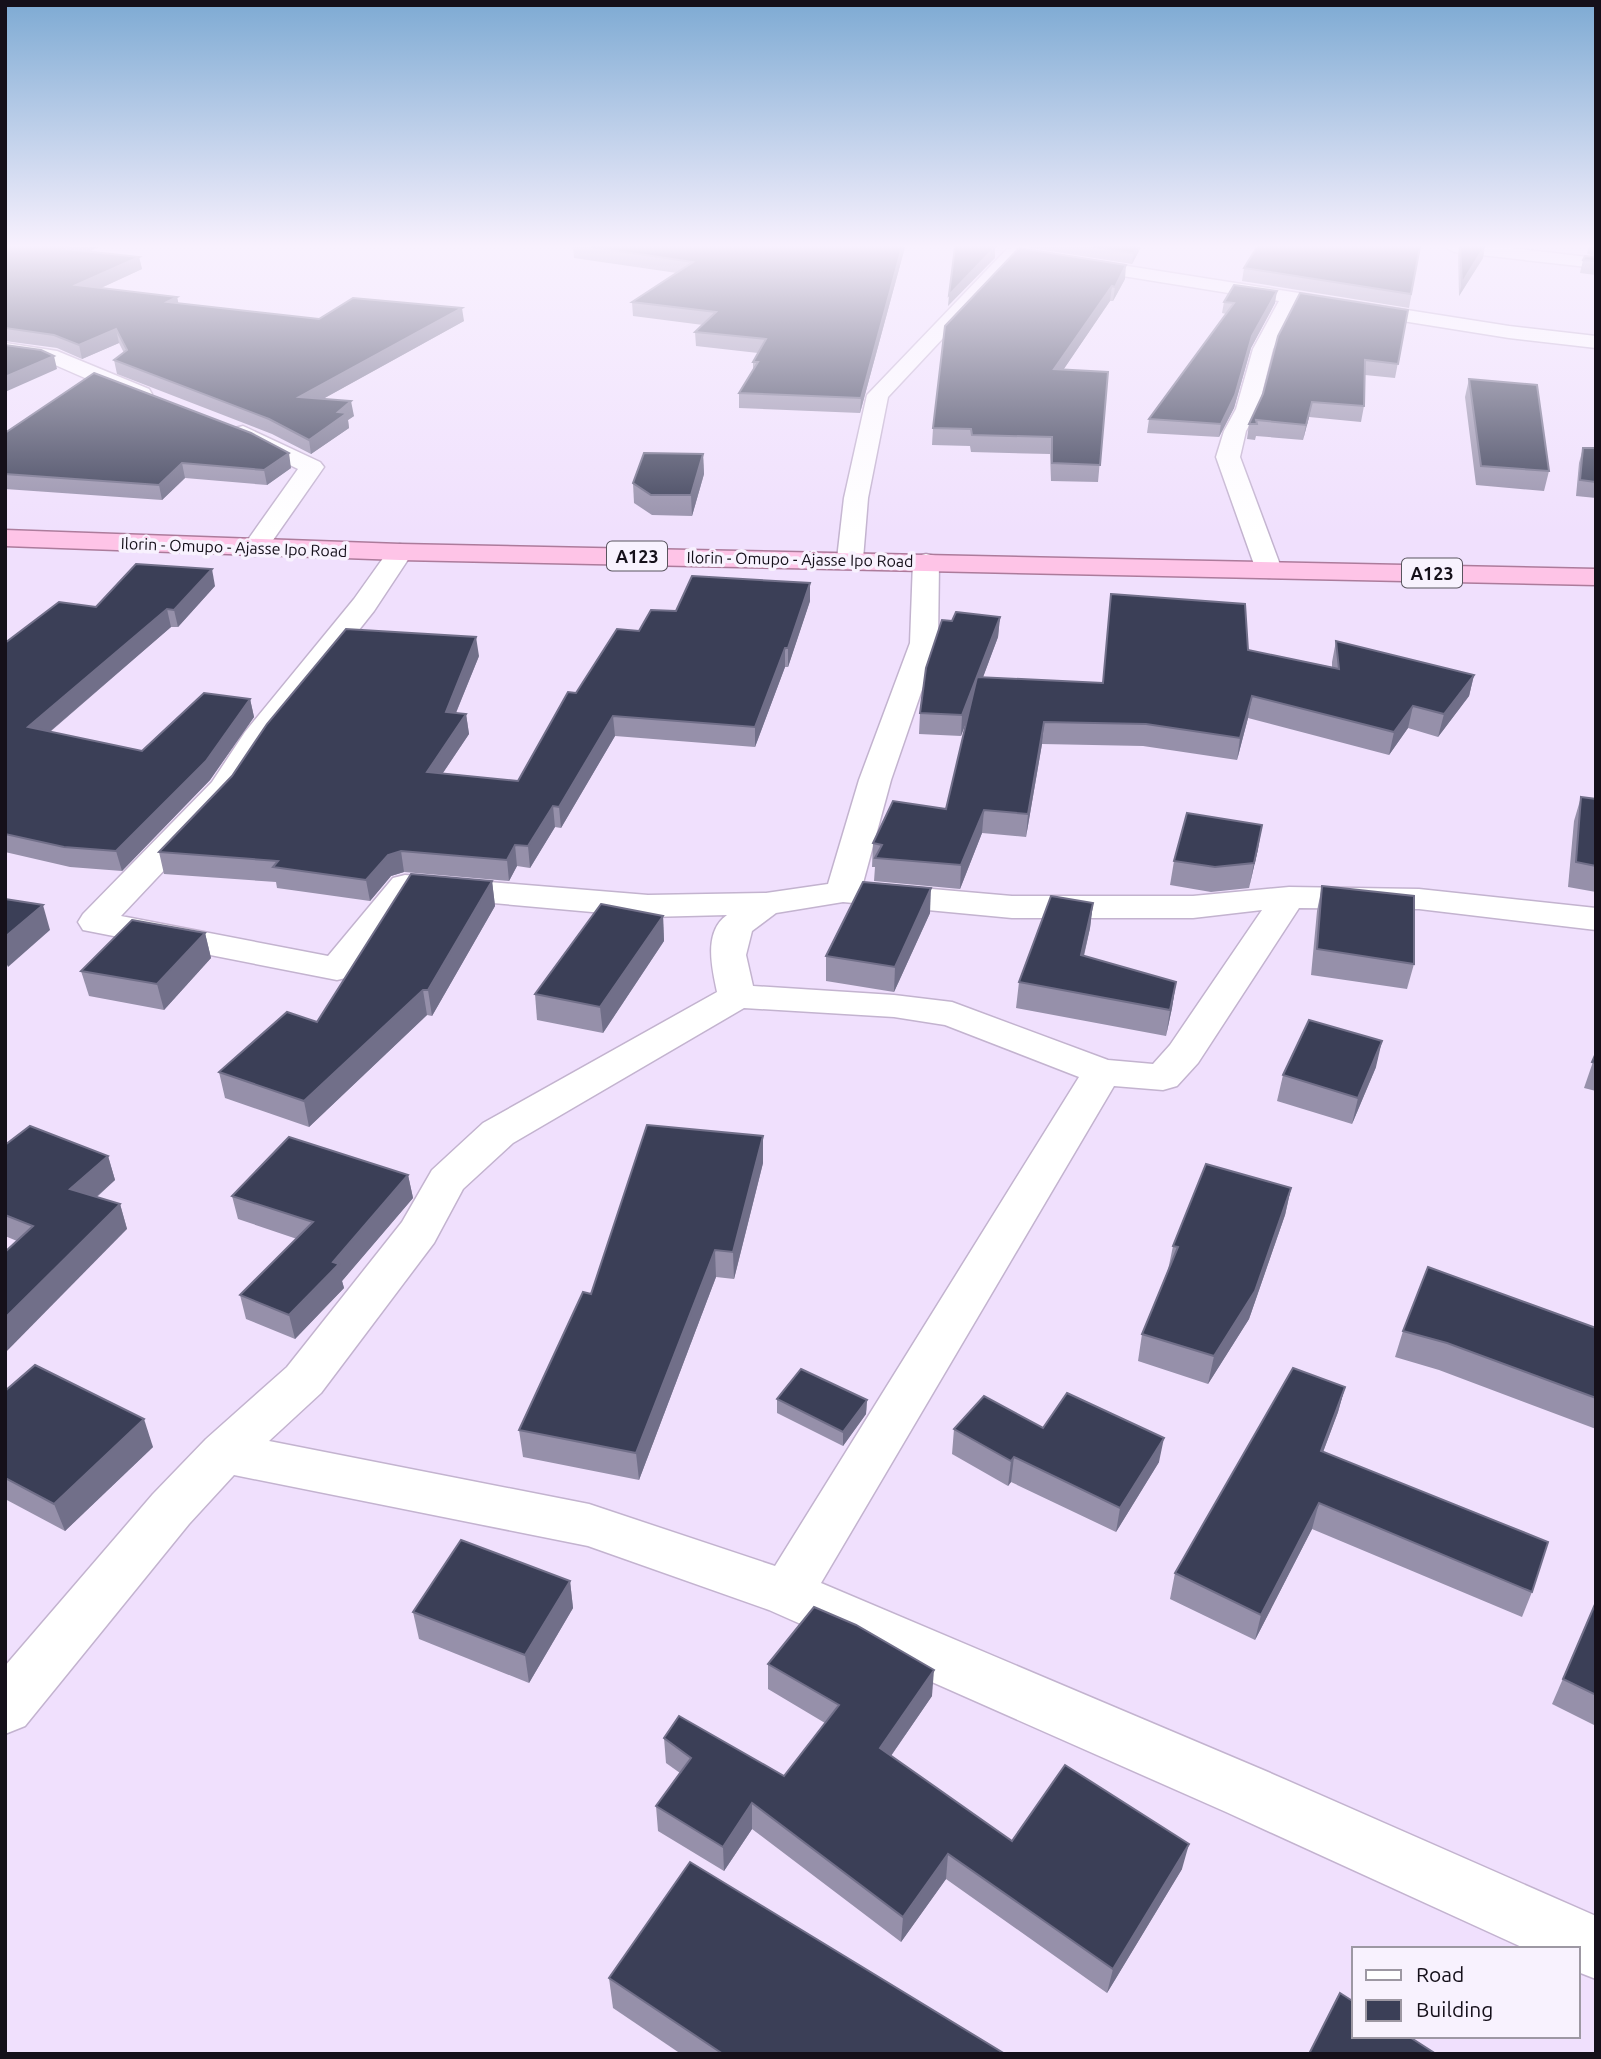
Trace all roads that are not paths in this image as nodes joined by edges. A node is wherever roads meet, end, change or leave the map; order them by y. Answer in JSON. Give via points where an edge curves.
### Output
{"nodes":[{"id":1,"x":927,"y":343,"type":"edge"},
{"id":2,"x":1266,"y":343,"type":"edge"},
{"id":3,"x":5,"y":349,"type":"edge"},
{"id":4,"x":160,"y":401,"type":"edge"},
{"id":5,"x":219,"y":424,"type":"edge"},
{"id":6,"x":5,"y":538,"type":"edge"},
{"id":7,"x":255,"y":548,"type":"junction"},
{"id":8,"x":400,"y":552,"type":"junction"},
{"id":9,"x":850,"y":559,"type":"junction"},
{"id":10,"x":926,"y":562,"type":"junction"},
{"id":11,"x":1269,"y":570,"type":"junction"},
{"id":12,"x":1596,"y":577,"type":"edge"},
{"id":13,"x":843,"y":892,"type":"junction"},
{"id":14,"x":1289,"y":897,"type":"junction"},
{"id":15,"x":766,"y":904,"type":"junction"},
{"id":16,"x":1596,"y":919,"type":"edge"},
{"id":17,"x":737,"y":996,"type":"junction"},
{"id":18,"x":1102,"y":1072,"type":"junction"},
{"id":19,"x":224,"y":1453,"type":"junction"},
{"id":20,"x":787,"y":1593,"type":"junction"},
{"id":21,"x":5,"y":1708,"type":"edge"},
{"id":22,"x":1596,"y":1948,"type":"edge"}],
"edges":[{"from":1,"to":9,"type":"street","via":[[878,395],[856,498]]},
{"from":2,"to":11,"type":"street","via":[[1227,457]]},
{"from":3,"to":4,"type":"street","via":[[50,355]]},
{"from":5,"to":7,"type":"street","via":[[312,467]]},
{"from":6,"to":7,"type":"highway","name":"Ilorin - Omupo - Ajasse Ipo Road","number":"A123"},
{"from":7,"to":8,"type":"highway","name":"Ilorin - Omupo - Ajasse Ipo Road","number":"A123"},
{"from":8,"to":9,"type":"highway","name":"Ilorin - Omupo - Ajasse Ipo Road","number":"A123"},
{"from":8,"to":15,"type":"street","via":[[364,605],[256,739],[225,788],[96,922],[337,969],[405,885],[648,906]]},
{"from":9,"to":10,"type":"highway","name":"Ilorin - Omupo - Ajasse Ipo Road","number":"A123"},
{"from":10,"to":11,"type":"highway","name":"Ilorin - Omupo - Ajasse Ipo Road","number":"A123"},
{"from":10,"to":13,"type":"street","via":[[924,643],[875,780]]},
{"from":11,"to":12,"type":"highway","name":"Ilorin - Omupo - Ajasse Ipo Road","number":"A123"},
{"from":13,"to":14,"type":"street","via":[[1012,907],[1193,906]]},
{"from":13,"to":15,"type":"street"},
{"from":14,"to":16,"type":"street","via":[[1419,899]]},
{"from":14,"to":18,"type":"street","via":[[1164,1077]]},
{"from":15,"to":17,"type":"street","via":[[735,926],[728,955]]},
{"from":17,"to":18,"type":"street","via":[[952,1014]]},
{"from":17,"to":19,"type":"street","via":[[498,1133],[447,1180],[418,1232],[304,1380]]},
{"from":18,"to":20,"type":"street"},
{"from":19,"to":20,"type":"street","via":[[589,1525]]},
{"from":19,"to":21,"type":"street","via":[[171,1508]]},
{"from":20,"to":22,"type":"street"}]}
